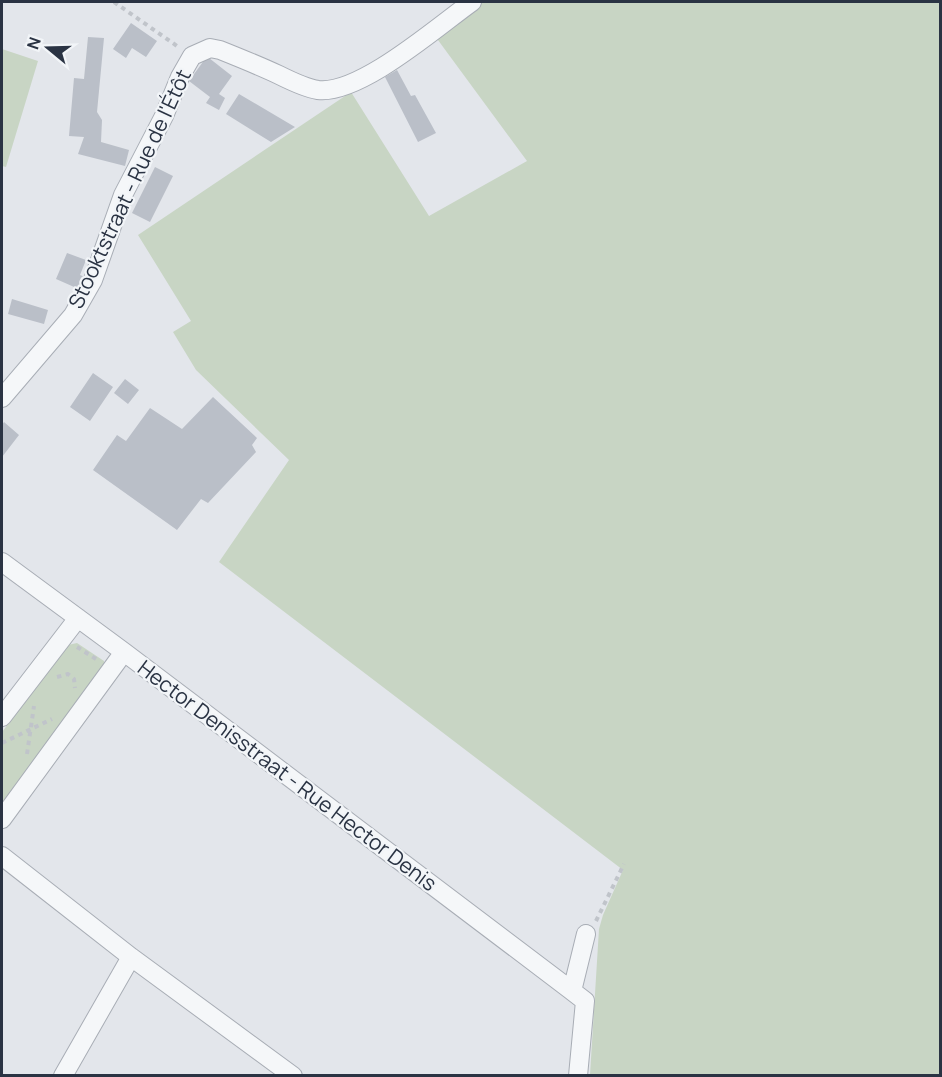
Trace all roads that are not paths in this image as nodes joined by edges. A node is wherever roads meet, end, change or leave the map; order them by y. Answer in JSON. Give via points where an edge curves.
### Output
{"nodes":[{"id":1,"x":472,"y":2,"type":"edge"},
{"id":2,"x":2,"y":398,"type":"edge"},
{"id":3,"x":2,"y":562,"type":"edge"},
{"id":4,"x":78,"y":618,"type":"junction"},
{"id":5,"x":124,"y":652,"type":"junction"},
{"id":6,"x":2,"y":717,"type":"edge"},
{"id":7,"x":2,"y":819,"type":"edge"},
{"id":8,"x":2,"y":856,"type":"edge"},
{"id":9,"x":586,"y":934,"type":"road end"},
{"id":10,"x":131,"y":957,"type":"junction"},
{"id":11,"x":572,"y":991,"type":"junction"},
{"id":12,"x":63,"y":1076,"type":"edge"},
{"id":13,"x":293,"y":1076,"type":"edge"},
{"id":14,"x":578,"y":1076,"type":"edge"}],
"edges":[{"from":1,"to":2,"type":"street","name":"Stooktstraat - Rue de l'Étôt","via":[[398,56],[354,83],[334,89],[317,90],[298,84],[220,50],[210,48],[192,56],[123,195],[93,280],[73,315]]},
{"from":3,"to":4,"type":"street","name":"Hector Denisstraat - Rue Hector Denis"},
{"from":4,"to":5,"type":"street","name":"Hector Denisstraat - Rue Hector Denis"},
{"from":4,"to":6,"type":"street"},
{"from":5,"to":7,"type":"street"},
{"from":5,"to":11,"type":"street","name":"Hector Denisstraat - Rue Hector Denis"},
{"from":8,"to":10,"type":"street"},
{"from":9,"to":11,"type":"street"},
{"from":10,"to":12,"type":"street"},
{"from":10,"to":13,"type":"street"},
{"from":11,"to":14,"type":"street","via":[[585,1001]]}]}
